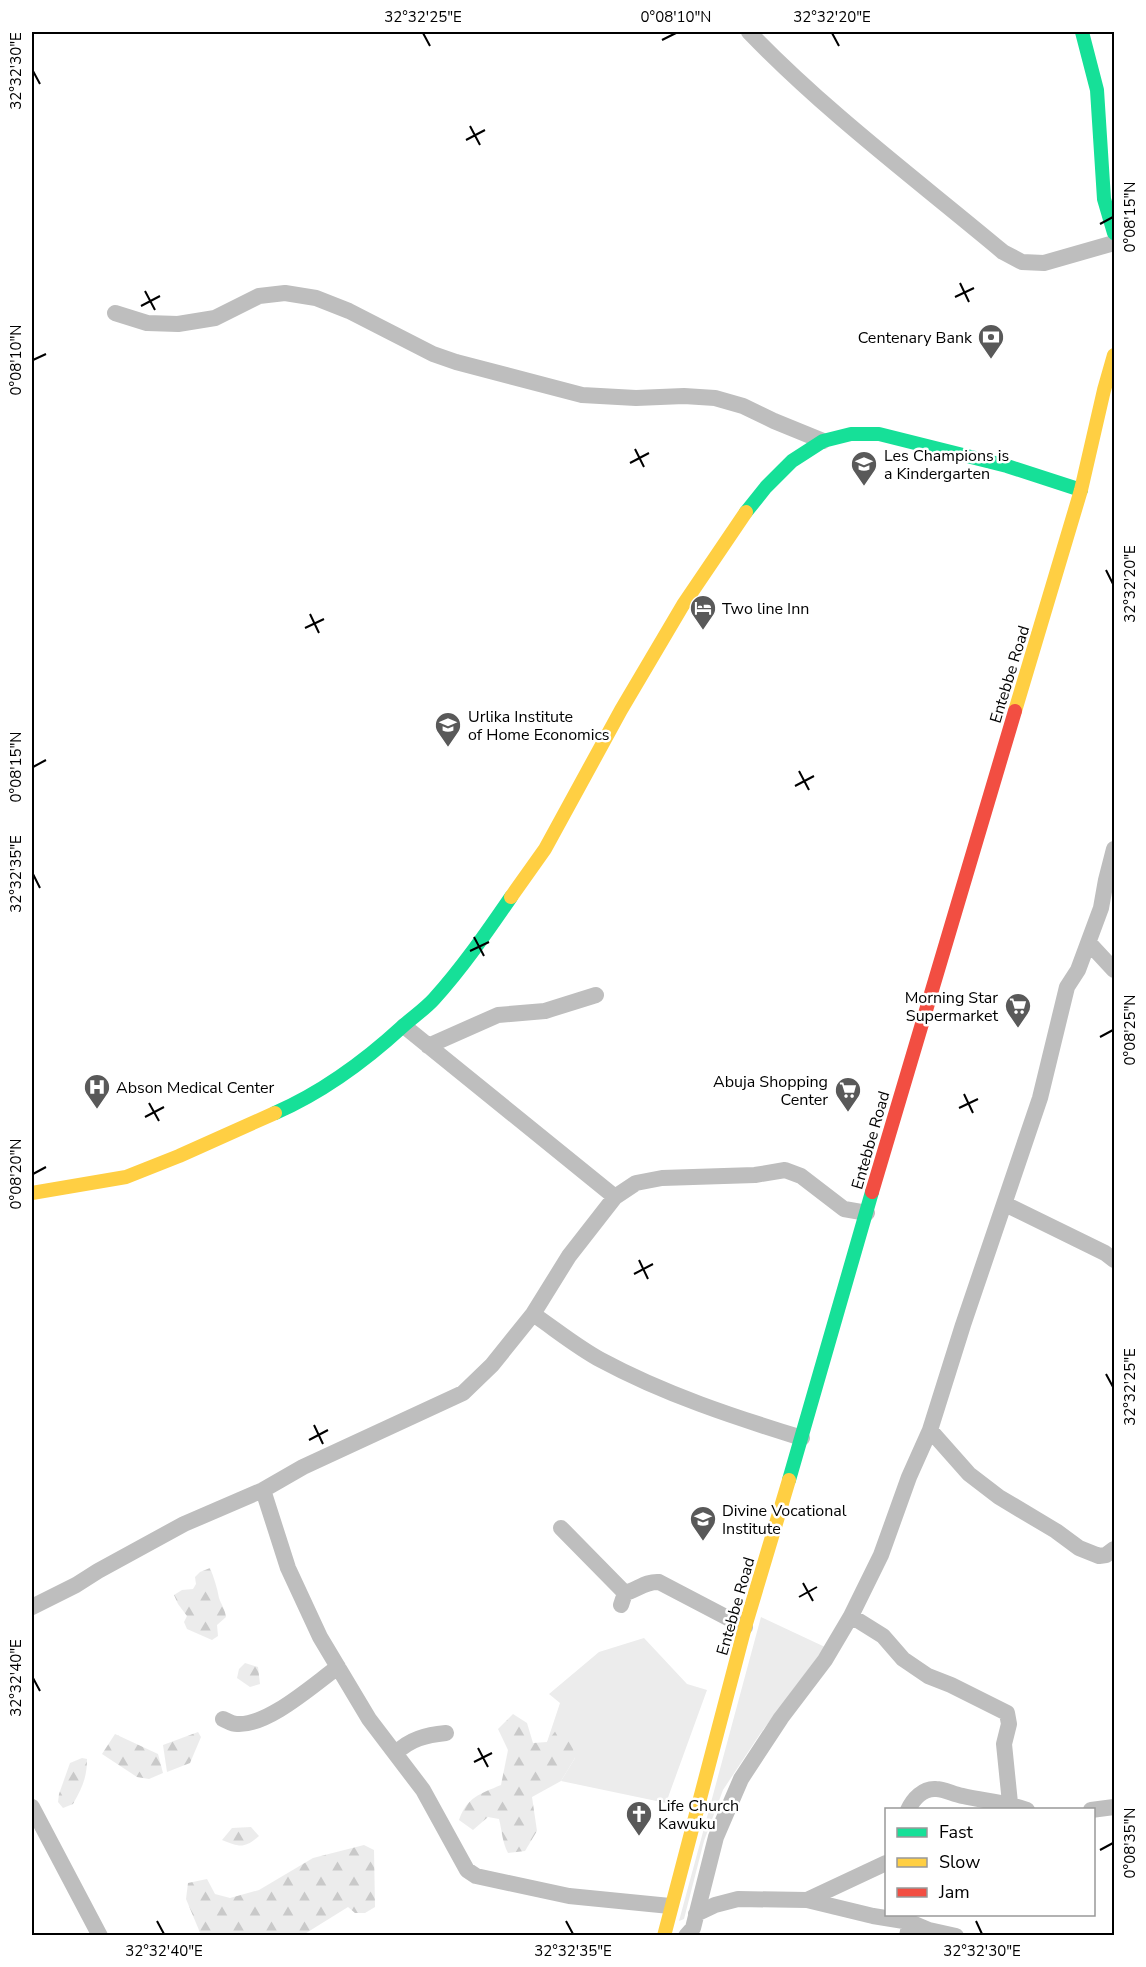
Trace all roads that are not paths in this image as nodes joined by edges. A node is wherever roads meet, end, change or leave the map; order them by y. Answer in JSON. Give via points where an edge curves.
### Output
{"nodes":[{"id":1,"x":749,"y":32,"type":"edge"},
{"id":2,"x":1082,"y":32,"type":"edge"},
{"id":3,"x":1114,"y":233,"type":"edge"},
{"id":4,"x":1114,"y":243,"type":"edge"},
{"id":5,"x":115,"y":313,"type":"dead end"},
{"id":6,"x":1114,"y":355,"type":"edge"},
{"id":7,"x":823,"y":441,"type":"junction"},
{"id":8,"x":1081,"y":490,"type":"junction"},
{"id":9,"x":1114,"y":849,"type":"edge"},
{"id":10,"x":1110,"y":879,"type":"edge"},
{"id":11,"x":1089,"y":943,"type":"junction"},
{"id":12,"x":1114,"y":970,"type":"edge"},
{"id":13,"x":596,"y":995,"type":"dead end"},
{"id":14,"x":404,"y":1026,"type":"junction"},
{"id":15,"x":428,"y":1046,"type":"junction"},
{"id":16,"x":32,"y":1194,"type":"edge"},
{"id":17,"x":615,"y":1197,"type":"junction"},
{"id":18,"x":1005,"y":1204,"type":"junction"},
{"id":19,"x":867,"y":1213,"type":"junction"},
{"id":20,"x":1114,"y":1260,"type":"edge"},
{"id":21,"x":533,"y":1314,"type":"junction"},
{"id":22,"x":930,"y":1430,"type":"junction"},
{"id":23,"x":802,"y":1438,"type":"junction"},
{"id":24,"x":263,"y":1490,"type":"junction"},
{"id":25,"x":561,"y":1528,"type":"dead end"},
{"id":26,"x":1114,"y":1549,"type":"edge"},
{"id":27,"x":32,"y":1608,"type":"edge"},
{"id":28,"x":851,"y":1616,"type":"junction"},
{"id":29,"x":745,"y":1627,"type":"junction"},
{"id":30,"x":338,"y":1666,"type":"junction"},
{"id":31,"x":223,"y":1719,"type":"dead end"},
{"id":32,"x":446,"y":1733,"type":"dead end"},
{"id":33,"x":396,"y":1753,"type":"junction"},
{"id":34,"x":1010,"y":1803,"type":"junction"},
{"id":35,"x":32,"y":1807,"type":"edge"},
{"id":36,"x":1114,"y":1807,"type":"edge"},
{"id":37,"x":908,"y":1808,"type":"edge"},
{"id":38,"x":1024,"y":1808,"type":"edge"},
{"id":39,"x":1095,"y":1809,"type":"edge"},
{"id":40,"x":885,"y":1863,"type":"edge"},
{"id":41,"x":807,"y":1900,"type":"junction"},
{"id":42,"x":670,"y":1906,"type":"junction"},
{"id":43,"x":696,"y":1914,"type":"junction"},
{"id":44,"x":909,"y":1928,"type":"edge"},
{"id":45,"x":100,"y":1935,"type":"edge"},
{"id":46,"x":664,"y":1935,"type":"edge"},
{"id":47,"x":686,"y":1935,"type":"edge"},
{"id":48,"x":956,"y":1935,"type":"edge"}],
"edges":[{"from":1,"to":4,"type":"street","via":[[837,115],[1003,252],[1022,262],[1044,263]]},
{"from":2,"to":3,"type":"main road","via":[[1097,91],[1101,176]]},
{"from":5,"to":7,"type":"street","via":[[147,323],[178,324],[215,318],[259,296],[285,293],[316,298],[456,362],[582,395],[715,398]]},
{"from":6,"to":8,"type":"main road","name":"Entebbe Road"},
{"from":7,"to":8,"type":"main road","via":[[851,434],[879,434],[1007,466]]},
{"from":7,"to":14,"type":"main road","via":[[792,461],[738,522],[683,605],[544,849],[476,946],[433,1000]]},
{"from":8,"to":19,"type":"main road","name":"Entebbe Road"},
{"from":9,"to":10,"type":"street"},
{"from":10,"to":11,"type":"street"},
{"from":11,"to":12,"type":"street"},
{"from":11,"to":18,"type":"street","via":[[1067,987],[1040,1098]]},
{"from":13,"to":15,"type":"street","via":[[545,1011],[498,1015]]},
{"from":14,"to":15,"type":"street"},
{"from":14,"to":16,"type":"main road","via":[[334,1081],[282,1111],[126,1177]]},
{"from":15,"to":17,"type":"street"},
{"from":17,"to":19,"type":"street","via":[[636,1183],[651,1179],[785,1170],[801,1176],[844,1209]]},
{"from":17,"to":21,"type":"street","via":[[569,1256]]},
{"from":18,"to":20,"type":"street"},
{"from":18,"to":22,"type":"street"},
{"from":19,"to":23,"type":"main road","name":"Entebbe Road"},
{"from":21,"to":23,"type":"street","via":[[600,1359],[636,1376],[696,1402]]},
{"from":21,"to":24,"type":"street","via":[[492,1365],[463,1393],[303,1467]]},
{"from":22,"to":26,"type":"street","via":[[969,1474],[999,1497],[1079,1548],[1099,1556]]},
{"from":22,"to":28,"type":"street","via":[[881,1555]]},
{"from":23,"to":29,"type":"main road","name":"Entebbe Road"},
{"from":24,"to":27,"type":"street","via":[[184,1524]]},
{"from":24,"to":30,"type":"street","via":[[288,1568]]},
{"from":25,"to":29,"type":"street","via":[[623,1599],[645,1584],[659,1582]]},
{"from":28,"to":34,"type":"street","via":[[883,1636],[903,1659],[928,1676],[1007,1713],[1009,1724],[1004,1744]]},
{"from":28,"to":43,"type":"street","via":[[825,1660],[741,1779],[716,1837]]},
{"from":29,"to":42,"type":"main road","name":"Entebbe Road"},
{"from":30,"to":31,"type":"street","via":[[272,1714],[247,1723]]},
{"from":30,"to":33,"type":"street","via":[[369,1719]]},
{"from":32,"to":33,"type":"street","via":[[428,1734]]},
{"from":33,"to":42,"type":"street","via":[[423,1790],[471,1874],[569,1896]]},
{"from":34,"to":37,"type":"street","via":[[935,1789],[917,1796]]},
{"from":34,"to":38,"type":"street"},
{"from":35,"to":45,"type":"street"},
{"from":36,"to":39,"type":"street"},
{"from":40,"to":41,"type":"street"},
{"from":41,"to":43,"type":"street","via":[[738,1899]]},
{"from":41,"to":44,"type":"street"},
{"from":42,"to":46,"type":"main road","name":"Entebbe Road"},
{"from":43,"to":47,"type":"street","via":[[693,1928]]},
{"from":44,"to":48,"type":"street"}]}
